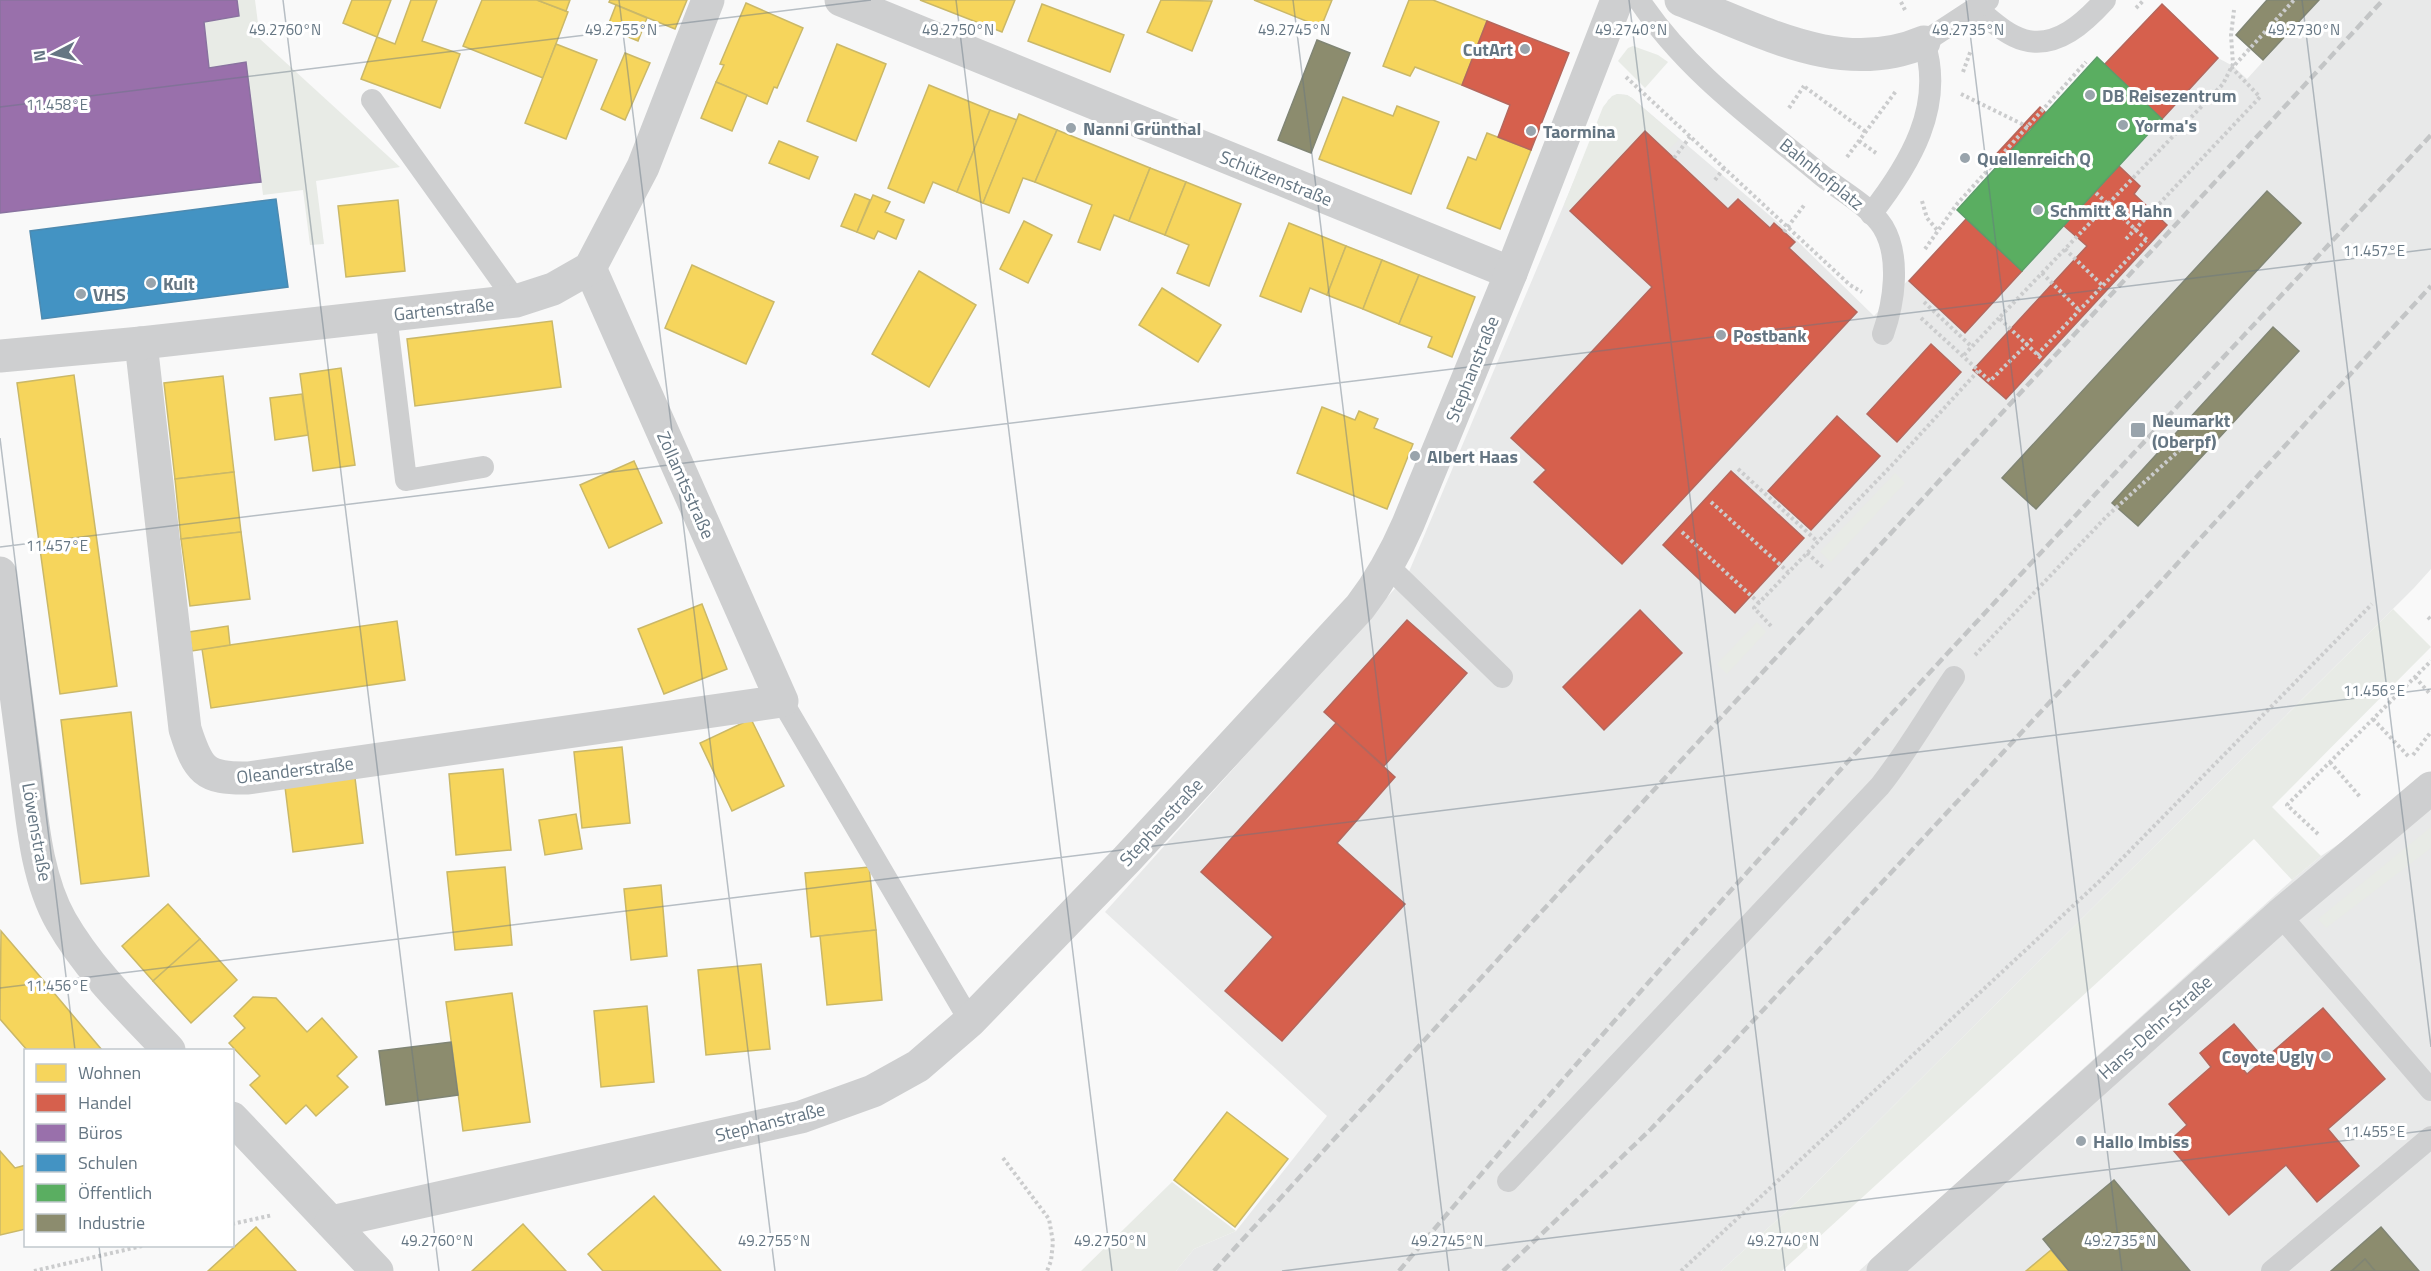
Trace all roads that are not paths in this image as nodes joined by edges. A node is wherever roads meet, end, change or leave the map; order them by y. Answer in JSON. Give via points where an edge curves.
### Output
{"nodes":[{"id":1,"x":708,"y":0,"type":"edge"},
{"id":2,"x":841,"y":0,"type":"edge"},
{"id":3,"x":1617,"y":0,"type":"edge"},
{"id":4,"x":1639,"y":0,"type":"edge"},
{"id":5,"x":1681,"y":0,"type":"edge"},
{"id":6,"x":2105,"y":0,"type":"edge"},
{"id":7,"x":1982,"y":4,"type":"edge"},
{"id":8,"x":1924,"y":42,"type":"junction"},
{"id":9,"x":372,"y":100,"type":"dead end"},
{"id":10,"x":1871,"y":214,"type":"junction"},
{"id":11,"x":590,"y":268,"type":"junction"},
{"id":12,"x":1511,"y":273,"type":"junction"},
{"id":13,"x":516,"y":301,"type":"junction"},
{"id":14,"x":386,"y":315,"type":"junction"},
{"id":15,"x":1883,"y":334,"type":"dead end"},
{"id":16,"x":141,"y":343,"type":"junction"},
{"id":17,"x":0,"y":356,"type":"edge"},
{"id":18,"x":483,"y":467,"type":"dead end"},
{"id":19,"x":1388,"y":566,"type":"junction"},
{"id":20,"x":0,"y":573,"type":"edge"},
{"id":21,"x":1502,"y":676,"type":"dead end"},
{"id":22,"x":1954,"y":677,"type":"road end"},
{"id":23,"x":782,"y":701,"type":"junction"},
{"id":24,"x":2431,"y":788,"type":"edge"},
{"id":25,"x":2280,"y":915,"type":"junction"},
{"id":26,"x":970,"y":1021,"type":"junction"},
{"id":27,"x":168,"y":1049,"type":"edge"},
{"id":28,"x":2431,"y":1090,"type":"edge"},
{"id":29,"x":234,"y":1120,"type":"edge"},
{"id":30,"x":2431,"y":1137,"type":"edge"},
{"id":31,"x":1508,"y":1181,"type":"dead end"},
{"id":32,"x":331,"y":1222,"type":"junction"},
{"id":33,"x":377,"y":1271,"type":"edge"},
{"id":34,"x":1883,"y":1271,"type":"edge"},
{"id":35,"x":2272,"y":1271,"type":"edge"}],
"edges":[{"from":1,"to":11,"type":"street","via":[[643,167]]},
{"from":2,"to":12,"type":"street","name":"Schützenstraße"},
{"from":3,"to":12,"type":"street","name":"Stephanstraße"},
{"from":4,"to":10,"type":"lane","name":"Bahnhofplatz","via":[[1662,33],[1696,70]]},
{"from":5,"to":8,"type":"street","via":[[1793,44],[1830,54],[1895,51]]},
{"from":6,"to":7,"type":"lane","via":[[2076,28],[2049,41],[2037,42],[2011,34]]},
{"from":7,"to":8,"type":"lane"},
{"from":8,"to":10,"type":"lane","name":"Bahnhofplatz","via":[[1931,82],[1920,135],[1908,163]]},
{"from":9,"to":13,"type":"lane"},
{"from":10,"to":15,"type":"lane","via":[[1883,228],[1892,252],[1892,298]]},
{"from":11,"to":13,"type":"street","name":"Gartenstraße","via":[[553,289]]},
{"from":11,"to":23,"type":"street","name":"Zollamtsstraße"},
{"from":12,"to":19,"type":"street","name":"Stephanstraße"},
{"from":13,"to":14,"type":"street","name":"Gartenstraße"},
{"from":14,"to":16,"type":"street","name":"Gartenstraße"},
{"from":14,"to":18,"type":"lane","via":[[406,480]]},
{"from":16,"to":17,"type":"street","name":"Gartenstraße"},
{"from":16,"to":23,"type":"street","name":"Oleanderstraße","via":[[184,729],[193,756],[214,776],[248,778]]},
{"from":19,"to":21,"type":"lane"},
{"from":19,"to":26,"type":"street","name":"Stephanstraße","via":[[1352,615],[1127,859]]},
{"from":20,"to":27,"type":"street","name":"Löwenstraße","via":[[30,801],[47,889],[76,945]]},
{"from":22,"to":31,"type":"lane","via":[[1880,786]]},
{"from":23,"to":26,"type":"lane"},
{"from":24,"to":25,"type":"street","name":"Hans-Dehn-Straße"},
{"from":25,"to":28,"type":"lane"},
{"from":25,"to":34,"type":"street","name":"Hans-Dehn-Straße"},
{"from":26,"to":32,"type":"street","name":"Stephanstraße","via":[[918,1066],[873,1091],[823,1110]]},
{"from":29,"to":32,"type":"street"},
{"from":30,"to":35,"type":"lane"},
{"from":32,"to":33,"type":"street"}]}
